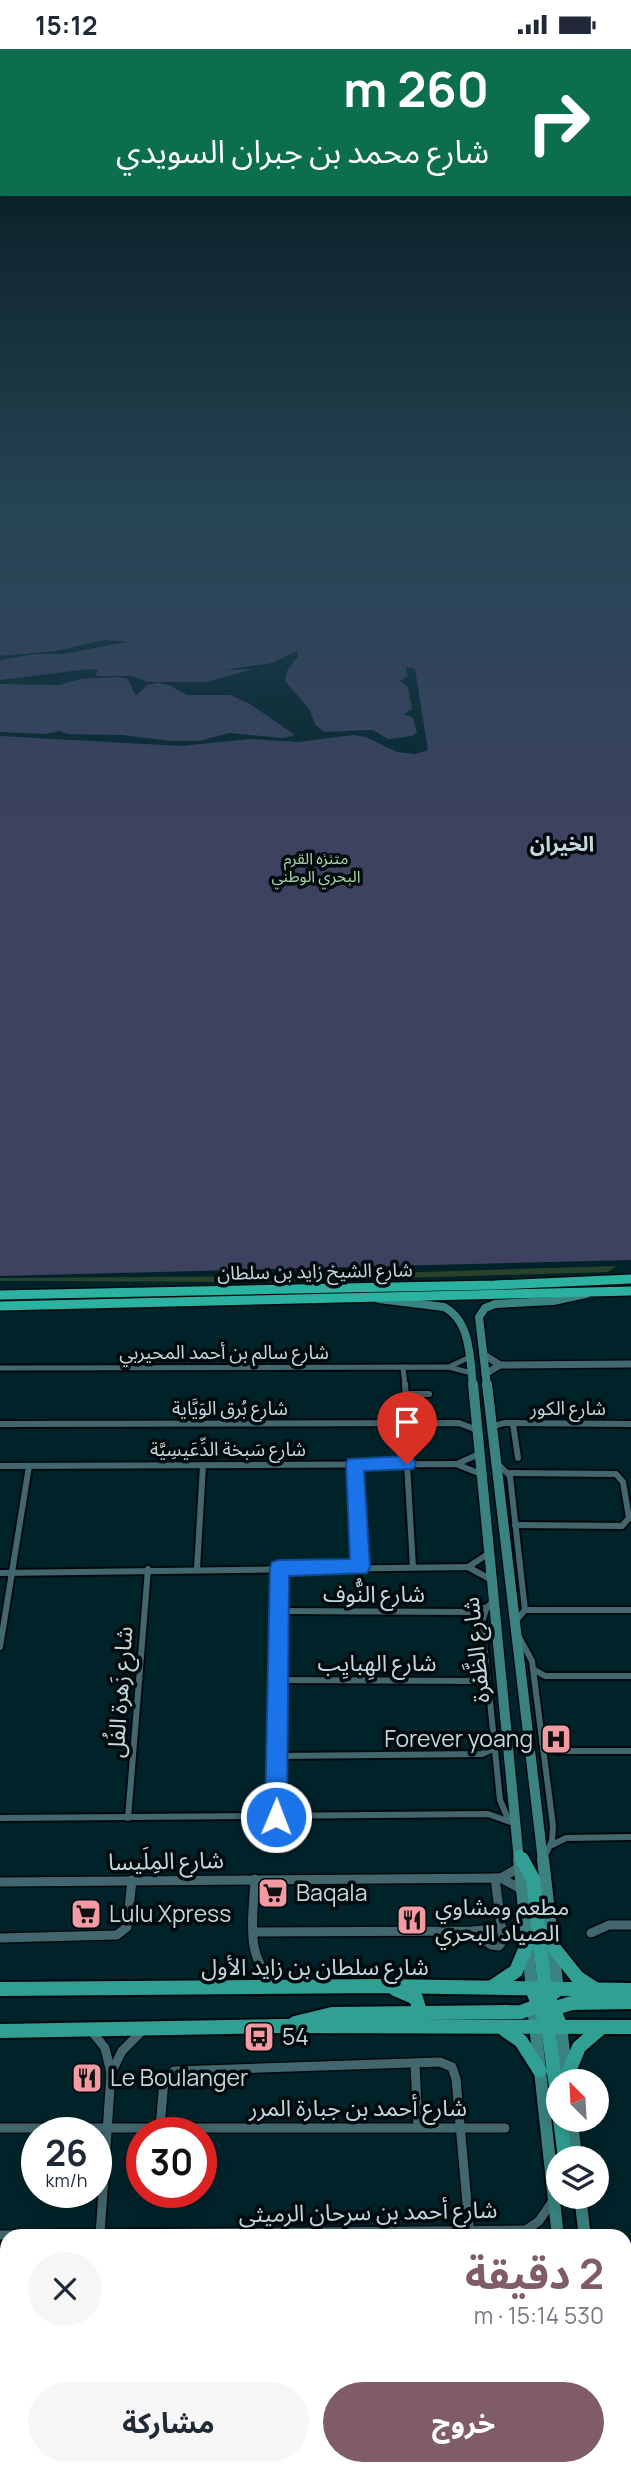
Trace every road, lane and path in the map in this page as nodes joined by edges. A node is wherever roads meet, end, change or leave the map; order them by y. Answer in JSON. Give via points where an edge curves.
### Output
{"nodes":[{"id":1,"x":631,"y":1279,"type":"edge"},
{"id":2,"x":631,"y":1291,"type":"edge"},
{"id":3,"x":591,"y":1293,"type":"junction"},
{"id":4,"x":0,"y":1296,"type":"edge"},
{"id":5,"x":376,"y":1298,"type":"junction"},
{"id":6,"x":0,"y":1306,"type":"edge"},
{"id":7,"x":480,"y":1331,"type":"junction"},
{"id":8,"x":465,"y":1332,"type":"junction"},
{"id":9,"x":483,"y":1354,"type":"junction"},
{"id":10,"x":470,"y":1357,"type":"junction"},
{"id":11,"x":631,"y":1364,"type":"edge"},
{"id":12,"x":500,"y":1365,"type":"junction"},
{"id":13,"x":403,"y":1367,"type":"junction"},
{"id":14,"x":448,"y":1367,"type":"junction"},
{"id":15,"x":0,"y":1368,"type":"edge"},
{"id":16,"x":472,"y":1373,"type":"junction"},
{"id":17,"x":485,"y":1374,"type":"junction"},
{"id":18,"x":429,"y":1394,"type":"dead end"},
{"id":19,"x":405,"y":1395,"type":"junction"},
{"id":20,"x":475,"y":1413,"type":"junction"},
{"id":21,"x":408,"y":1423,"type":"junction"},
{"id":22,"x":459,"y":1423,"type":"junction"},
{"id":23,"x":491,"y":1423,"type":"junction"},
{"id":24,"x":0,"y":1424,"type":"edge"},
{"id":25,"x":513,"y":1424,"type":"junction"},
{"id":26,"x":631,"y":1424,"type":"edge"},
{"id":27,"x":477,"y":1430,"type":"junction"},
{"id":28,"x":480,"y":1453,"type":"junction"},
{"id":29,"x":518,"y":1458,"type":"dead end"},
{"id":30,"x":496,"y":1462,"type":"junction"},
{"id":31,"x":355,"y":1464,"type":"junction"},
{"id":32,"x":407,"y":1464,"type":"junction"},
{"id":33,"x":456,"y":1464,"type":"junction"},
{"id":34,"x":203,"y":1465,"type":"junction"},
{"id":35,"x":0,"y":1466,"type":"edge"},
{"id":36,"x":29,"y":1466,"type":"junction"},
{"id":37,"x":509,"y":1473,"type":"junction"},
{"id":38,"x":481,"y":1474,"type":"junction"},
{"id":39,"x":515,"y":1525,"type":"junction"},
{"id":40,"x":489,"y":1553,"type":"junction"},
{"id":41,"x":360,"y":1567,"type":"junction"},
{"id":42,"x":413,"y":1567,"type":"junction"},
{"id":43,"x":468,"y":1567,"type":"junction"},
{"id":44,"x":279,"y":1568,"type":"junction"},
{"id":45,"x":148,"y":1569,"type":"junction"},
{"id":46,"x":197,"y":1569,"type":"junction"},
{"id":47,"x":0,"y":1573,"type":"edge"},
{"id":48,"x":12,"y":1573,"type":"junction"},
{"id":49,"x":492,"y":1581,"type":"junction"},
{"id":50,"x":491,"y":1603,"type":"junction"},
{"id":51,"x":525,"y":1610,"type":"junction"},
{"id":52,"x":279,"y":1611,"type":"junction"},
{"id":53,"x":631,"y":1611,"type":"edge"},
{"id":54,"x":469,"y":1612,"type":"junction"},
{"id":55,"x":482,"y":1622,"type":"junction"},
{"id":56,"x":515,"y":1627,"type":"junction"},
{"id":57,"x":0,"y":1647,"type":"edge"},
{"id":58,"x":533,"y":1669,"type":"junction"},
{"id":59,"x":488,"y":1670,"type":"junction"},
{"id":60,"x":545,"y":1677,"type":"junction"},
{"id":61,"x":631,"y":1677,"type":"edge"},
{"id":62,"x":279,"y":1681,"type":"junction"},
{"id":63,"x":476,"y":1681,"type":"junction"},
{"id":64,"x":535,"y":1686,"type":"junction"},
{"id":65,"x":489,"y":1690,"type":"junction"},
{"id":66,"x":542,"y":1743,"type":"junction"},
{"id":67,"x":495,"y":1748,"type":"junction"},
{"id":68,"x":556,"y":1751,"type":"junction"},
{"id":69,"x":631,"y":1751,"type":"edge"},
{"id":70,"x":482,"y":1754,"type":"junction"},
{"id":71,"x":276,"y":1756,"type":"junction"},
{"id":72,"x":545,"y":1761,"type":"junction"},
{"id":73,"x":497,"y":1766,"type":"junction"},
{"id":74,"x":500,"y":1800,"type":"junction"},
{"id":75,"x":488,"y":1814,"type":"junction"},
{"id":76,"x":276,"y":1817,"type":"junction"},
{"id":77,"x":0,"y":1818,"type":"edge"},
{"id":78,"x":128,"y":1818,"type":"junction"},
{"id":79,"x":552,"y":1821,"type":"junction"},
{"id":80,"x":512,"y":1823,"type":"junction"},
{"id":81,"x":631,"y":1837,"type":"edge"},
{"id":82,"x":566,"y":1838,"type":"junction"},
{"id":83,"x":550,"y":1847,"type":"junction"},
{"id":84,"x":542,"y":1860,"type":"junction"},
{"id":85,"x":519,"y":1861,"type":"junction"},
{"id":86,"x":498,"y":1878,"type":"junction"},
{"id":87,"x":255,"y":1879,"type":"junction"},
{"id":88,"x":132,"y":1880,"type":"junction"},
{"id":89,"x":0,"y":1882,"type":"edge"},
{"id":90,"x":522,"y":1890,"type":"junction"},
{"id":91,"x":631,"y":1925,"type":"edge"},
{"id":92,"x":502,"y":1928,"type":"junction"},
{"id":93,"x":473,"y":1931,"type":"junction"},
{"id":94,"x":255,"y":1932,"type":"junction"},
{"id":95,"x":590,"y":1933,"type":"dead end"},
{"id":96,"x":0,"y":1938,"type":"edge"},
{"id":97,"x":527,"y":1945,"type":"junction"},
{"id":98,"x":554,"y":1948,"type":"junction"},
{"id":99,"x":338,"y":1986,"type":"junction"},
{"id":100,"x":384,"y":1986,"type":"junction"},
{"id":101,"x":0,"y":1989,"type":"edge"},
{"id":102,"x":485,"y":1989,"type":"junction"},
{"id":103,"x":596,"y":1990,"type":"junction"},
{"id":104,"x":631,"y":1990,"type":"edge"},
{"id":105,"x":631,"y":2002,"type":"edge"},
{"id":106,"x":546,"y":2007,"type":"junction"},
{"id":107,"x":415,"y":2012,"type":"junction"},
{"id":108,"x":283,"y":2026,"type":"junction"},
{"id":109,"x":602,"y":2027,"type":"junction"},
{"id":110,"x":631,"y":2027,"type":"edge"},
{"id":111,"x":500,"y":2028,"type":"junction"},
{"id":112,"x":143,"y":2030,"type":"junction"},
{"id":113,"x":0,"y":2031,"type":"edge"},
{"id":114,"x":91,"y":2031,"type":"junction"},
{"id":115,"x":415,"y":2064,"type":"junction"},
{"id":116,"x":554,"y":2069,"type":"edge"},
{"id":117,"x":564,"y":2069,"type":"edge"},
{"id":118,"x":570,"y":2069,"type":"edge"},
{"id":119,"x":540,"y":2071,"type":"junction"},
{"id":120,"x":111,"y":2073,"type":"junction"},
{"id":121,"x":109,"y":2117,"type":"edge"},
{"id":122,"x":161,"y":2117,"type":"edge"},
{"id":123,"x":461,"y":2126,"type":"junction"},
{"id":124,"x":418,"y":2127,"type":"junction"},
{"id":125,"x":0,"y":2128,"type":"edge"},
{"id":126,"x":21,"y":2128,"type":"edge"},
{"id":127,"x":217,"y":2128,"type":"edge"},
{"id":128,"x":505,"y":2128,"type":"dead end"},
{"id":129,"x":548,"y":2146,"type":"edge"},
{"id":130,"x":101,"y":2208,"type":"edge"},
{"id":131,"x":547,"y":2209,"type":"edge"},
{"id":132,"x":555,"y":2209,"type":"edge"},
{"id":133,"x":582,"y":2209,"type":"edge"},
{"id":134,"x":100,"y":2229,"type":"edge"},
{"id":135,"x":470,"y":2229,"type":"edge"},
{"id":136,"x":527,"y":2229,"type":"edge"},
{"id":137,"x":557,"y":2229,"type":"edge"},
{"id":138,"x":584,"y":2229,"type":"edge"}],
"edges":[{"from":1,"to":4,"type":"highway","name":"شارع الشيخ زايد بن سلطان"},
{"from":2,"to":3,"type":"highway","name":"شارع الشيخ زايد بن سلطان"},
{"from":3,"to":5,"type":"highway","name":"شارع الشيخ زايد بن سلطان"},
{"from":3,"to":7,"type":"main road","via":[[491,1305],[480,1315]]},
{"from":5,"to":6,"type":"highway","name":"شارع الشيخ زايد بن سلطان"},
{"from":5,"to":8,"type":"main road","name":"شارع الظَّفرة","via":[[446,1306],[459,1315]]},
{"from":7,"to":8,"type":"main road"},
{"from":7,"to":9,"type":"main road","name":"شارع الظَّفرة"},
{"from":8,"to":10,"type":"main road","name":"شارع الظَّفرة"},
{"from":9,"to":12,"type":"street"},
{"from":9,"to":17,"type":"main road","name":"شارع الظَّفرة"},
{"from":10,"to":14,"type":"street","name":"شارع سالم بن أحمد المحيربي"},
{"from":10,"to":16,"type":"main road","name":"شارع الظَّفرة"},
{"from":11,"to":12,"type":"street"},
{"from":12,"to":17,"type":"street"},
{"from":13,"to":14,"type":"street","name":"شارع سالم بن أحمد المحيربي"},
{"from":13,"to":15,"type":"street","name":"شارع سالم بن أحمد المحيربي"},
{"from":13,"to":19,"type":"street"},
{"from":14,"to":16,"type":"street","name":"شارع سالم بن أحمد المحيربي"},
{"from":16,"to":20,"type":"main road","name":"شارع الظَّفرة"},
{"from":17,"to":23,"type":"main road","name":"شارع الظَّفرة"},
{"from":18,"to":19,"type":"street"},
{"from":19,"to":21,"type":"street"},
{"from":20,"to":22,"type":"street"},
{"from":20,"to":27,"type":"main road","name":"شارع الظَّفرة"},
{"from":21,"to":22,"type":"street","name":"شارع بُرق الوَيَّاية"},
{"from":21,"to":24,"type":"street","name":"شارع بُرق الوَيَّاية"},
{"from":22,"to":27,"type":"street","name":"شارع بُرق الوَيَّاية"},
{"from":23,"to":25,"type":"street","name":"شارع الكور"},
{"from":23,"to":30,"type":"main road","name":"شارع الظَّفرة"},
{"from":25,"to":26,"type":"street","name":"شارع الكور"},
{"from":25,"to":29,"type":"street"},
{"from":27,"to":28,"type":"main road","name":"شارع الظَّفرة"},
{"from":28,"to":33,"type":"street","name":"شارع سَبخة الدِّعَيسِيَّة"},
{"from":28,"to":38,"type":"main road","name":"شارع الظَّفرة"},
{"from":30,"to":37,"type":"street"},
{"from":30,"to":56,"type":"main road","name":"شارع الظَّفرة"},
{"from":31,"to":32,"type":"street","name":"شارع سَبخة الدِّعَيسِيَّة"},
{"from":31,"to":34,"type":"street","name":"شارع سَبخة الدِّعَيسِيَّة"},
{"from":31,"to":41,"type":"street"},
{"from":32,"to":33,"type":"street","name":"شارع سَبخة الدِّعَيسِيَّة"},
{"from":32,"to":42,"type":"street"},
{"from":33,"to":38,"type":"street","name":"شارع سَبخة الدِّعَيسِيَّة"},
{"from":34,"to":36,"type":"street","name":"شارع سَبخة الدِّعَيسِيَّة"},
{"from":34,"to":46,"type":"street"},
{"from":35,"to":36,"type":"street","name":"شارع سَبخة الدِّعَيسِيَّة"},
{"from":36,"to":48,"type":"street"},
{"from":37,"to":39,"type":"street"},
{"from":37,"to":39,"type":"street","via":[[616,1474],[624,1482],[629,1518],[622,1526]]},
{"from":38,"to":40,"type":"main road","name":"شارع الظَّفرة"},
{"from":39,"to":51,"type":"street"},
{"from":40,"to":43,"type":"street"},
{"from":40,"to":49,"type":"main road","name":"شارع الظَّفرة"},
{"from":41,"to":42,"type":"street"},
{"from":41,"to":44,"type":"street"},
{"from":42,"to":43,"type":"street"},
{"from":43,"to":49,"type":"street"},
{"from":44,"to":46,"type":"street"},
{"from":44,"to":52,"type":"street"},
{"from":45,"to":46,"type":"street"},
{"from":45,"to":48,"type":"street"},
{"from":45,"to":78,"type":"street","name":"شارع زَهرة الفُل"},
{"from":47,"to":48,"type":"street"},
{"from":48,"to":57,"type":"street"},
{"from":49,"to":50,"type":"main road","name":"شارع الظَّفرة"},
{"from":50,"to":54,"type":"street","name":"شارع النُّوف"},
{"from":50,"to":55,"type":"street"},
{"from":50,"to":80,"type":"main road","name":"شارع الظَّفرة"},
{"from":51,"to":53,"type":"street"},
{"from":51,"to":56,"type":"street","name":"شارع الظَّفرة"},
{"from":52,"to":54,"type":"street","name":"شارع النُّوف"},
{"from":52,"to":62,"type":"street"},
{"from":54,"to":55,"type":"street"},
{"from":55,"to":59,"type":"street"},
{"from":56,"to":58,"type":"street","name":"شارع الظَّفرة"},
{"from":56,"to":84,"type":"main road","name":"شارع الظَّفرة"},
{"from":58,"to":60,"type":"street"},
{"from":58,"to":64,"type":"street","name":"شارع الظَّفرة"},
{"from":59,"to":63,"type":"street"},
{"from":59,"to":65,"type":"street"},
{"from":60,"to":61,"type":"street"},
{"from":60,"to":64,"type":"street"},
{"from":62,"to":63,"type":"street","name":"شارع الهِبايِب"},
{"from":62,"to":71,"type":"street"},
{"from":63,"to":65,"type":"street"},
{"from":64,"to":66,"type":"street","name":"شارع الظَّفرة"},
{"from":65,"to":67,"type":"street"},
{"from":66,"to":68,"type":"street"},
{"from":66,"to":72,"type":"street","name":"شارع الظَّفرة"},
{"from":67,"to":70,"type":"street"},
{"from":67,"to":73,"type":"street"},
{"from":68,"to":69,"type":"street"},
{"from":68,"to":72,"type":"street"},
{"from":70,"to":71,"type":"street"},
{"from":70,"to":73,"type":"street"},
{"from":71,"to":76,"type":"street"},
{"from":72,"to":79,"type":"street","name":"شارع الظَّفرة"},
{"from":73,"to":74,"type":"street"},
{"from":74,"to":75,"type":"street"},
{"from":74,"to":80,"type":"street"},
{"from":75,"to":76,"type":"street"},
{"from":75,"to":80,"type":"street"},
{"from":76,"to":78,"type":"street"},
{"from":77,"to":78,"type":"street"},
{"from":79,"to":82,"type":"street"},
{"from":79,"to":83,"type":"street","name":"شارع الظَّفرة"},
{"from":80,"to":85,"type":"main road","name":"شارع الظَّفرة"},
{"from":81,"to":82,"type":"street"},
{"from":82,"to":83,"type":"street"},
{"from":83,"to":84,"type":"street","name":"شارع الظَّفرة"},
{"from":84,"to":98,"type":"main road","name":"شارع الظَّفرة"},
{"from":85,"to":86,"type":"street","name":"شارع المِلَيسا"},
{"from":85,"to":90,"type":"main road","name":"شارع الظَّفرة"},
{"from":85,"to":106,"type":"main road","via":[[533,1879]]},
{"from":86,"to":87,"type":"street","name":"شارع المِلَيسا"},
{"from":86,"to":90,"type":"street","name":"شارع المِلَيسا"},
{"from":86,"to":92,"type":"street"},
{"from":87,"to":88,"type":"street","name":"شارع المِلَيسا"},
{"from":87,"to":94,"type":"street"},
{"from":88,"to":89,"type":"street","name":"شارع المِلَيسا"},
{"from":88,"to":96,"type":"street","via":[[127,1927],[117,1935]]},
{"from":90,"to":97,"type":"main road","name":"شارع الظَّفرة"},
{"from":91,"to":95,"type":"street","via":[[608,1925]]},
{"from":92,"to":93,"type":"street"},
{"from":92,"to":93,"type":"street","via":[[499,1946]]},
{"from":93,"to":94,"type":"street"},
{"from":94,"to":99,"type":"street","via":[[256,1962],[268,1978]]},
{"from":97,"to":102,"type":"main road","via":[[516,1971]]},
{"from":97,"to":106,"type":"main road","name":"شارع الظَّفرة"},
{"from":98,"to":103,"type":"main road","via":[[578,1978]]},
{"from":98,"to":106,"type":"main road","name":"شارع الظَّفرة"},
{"from":99,"to":100,"type":"main road","name":"شارع سلطان بن زايد الأول"},
{"from":99,"to":101,"type":"main road","name":"شارع سلطان بن زايد الأول"},
{"from":100,"to":102,"type":"main road","name":"شارع سلطان بن زايد الأول"},
{"from":100,"to":107,"type":"main road","via":[[416,1998],[419,2008]]},
{"from":102,"to":106,"type":"main road","name":"شارع سلطان بن زايد الأول"},
{"from":103,"to":104,"type":"main road","name":"شارع سلطان بن زايد الأول"},
{"from":103,"to":106,"type":"main road","name":"شارع سلطان بن زايد الأول"},
{"from":105,"to":106,"type":"main road"},
{"from":106,"to":107,"type":"main road","via":[[521,2012]]},
{"from":106,"to":109,"type":"main road","name":"شارع سلطان بن زايد الأول"},
{"from":106,"to":111,"type":"main road","name":"شارع سلطان بن زايد الأول"},
{"from":106,"to":116,"type":"main road"},
{"from":106,"to":117,"type":"main road","name":"شارع الظَّفرة"},
{"from":106,"to":119,"type":"main road","name":"شارع الظَّفرة"},
{"from":107,"to":108,"type":"main road","via":[[332,2014]]},
{"from":108,"to":111,"type":"main road","name":"شارع سلطان بن زايد الأول"},
{"from":108,"to":112,"type":"main road","name":"شارع سلطان بن زايد الأول"},
{"from":109,"to":110,"type":"main road","name":"شارع سلطان بن زايد الأول"},
{"from":109,"to":118,"type":"main road","via":[[579,2047]]},
{"from":111,"to":119,"type":"main road","via":[[521,2041]]},
{"from":112,"to":114,"type":"main road","name":"شارع سلطان بن زايد الأول"},
{"from":112,"to":120,"type":"street","via":[[122,2051]]},
{"from":113,"to":114,"type":"main road","name":"شارع سلطان بن زايد الأول"},
{"from":114,"to":120,"type":"street","via":[[105,2047]]},
{"from":115,"to":122,"type":"street","via":[[174,2071],[164,2080]]},
{"from":115,"to":123,"type":"street","via":[[440,2062],[452,2067]]},
{"from":115,"to":124,"type":"street"},
{"from":119,"to":129,"type":"main road","name":"شارع الظَّفرة"},
{"from":120,"to":121,"type":"street"},
{"from":123,"to":124,"type":"street","name":"شارع أحمد بن جبارة المرر"},
{"from":123,"to":128,"type":"street","name":"شارع أحمد بن جبارة المرر"},
{"from":123,"to":135,"type":"street"},
{"from":124,"to":127,"type":"street","name":"شارع أحمد بن جبارة المرر"},
{"from":125,"to":126,"type":"street","name":"شارع أحمد بن جبارة المرر"},
{"from":130,"to":134,"type":"street"},
{"from":131,"to":136,"type":"street"},
{"from":132,"to":137,"type":"main road","name":"شارع الظَّفرة"},
{"from":133,"to":138,"type":"main road"}]}
